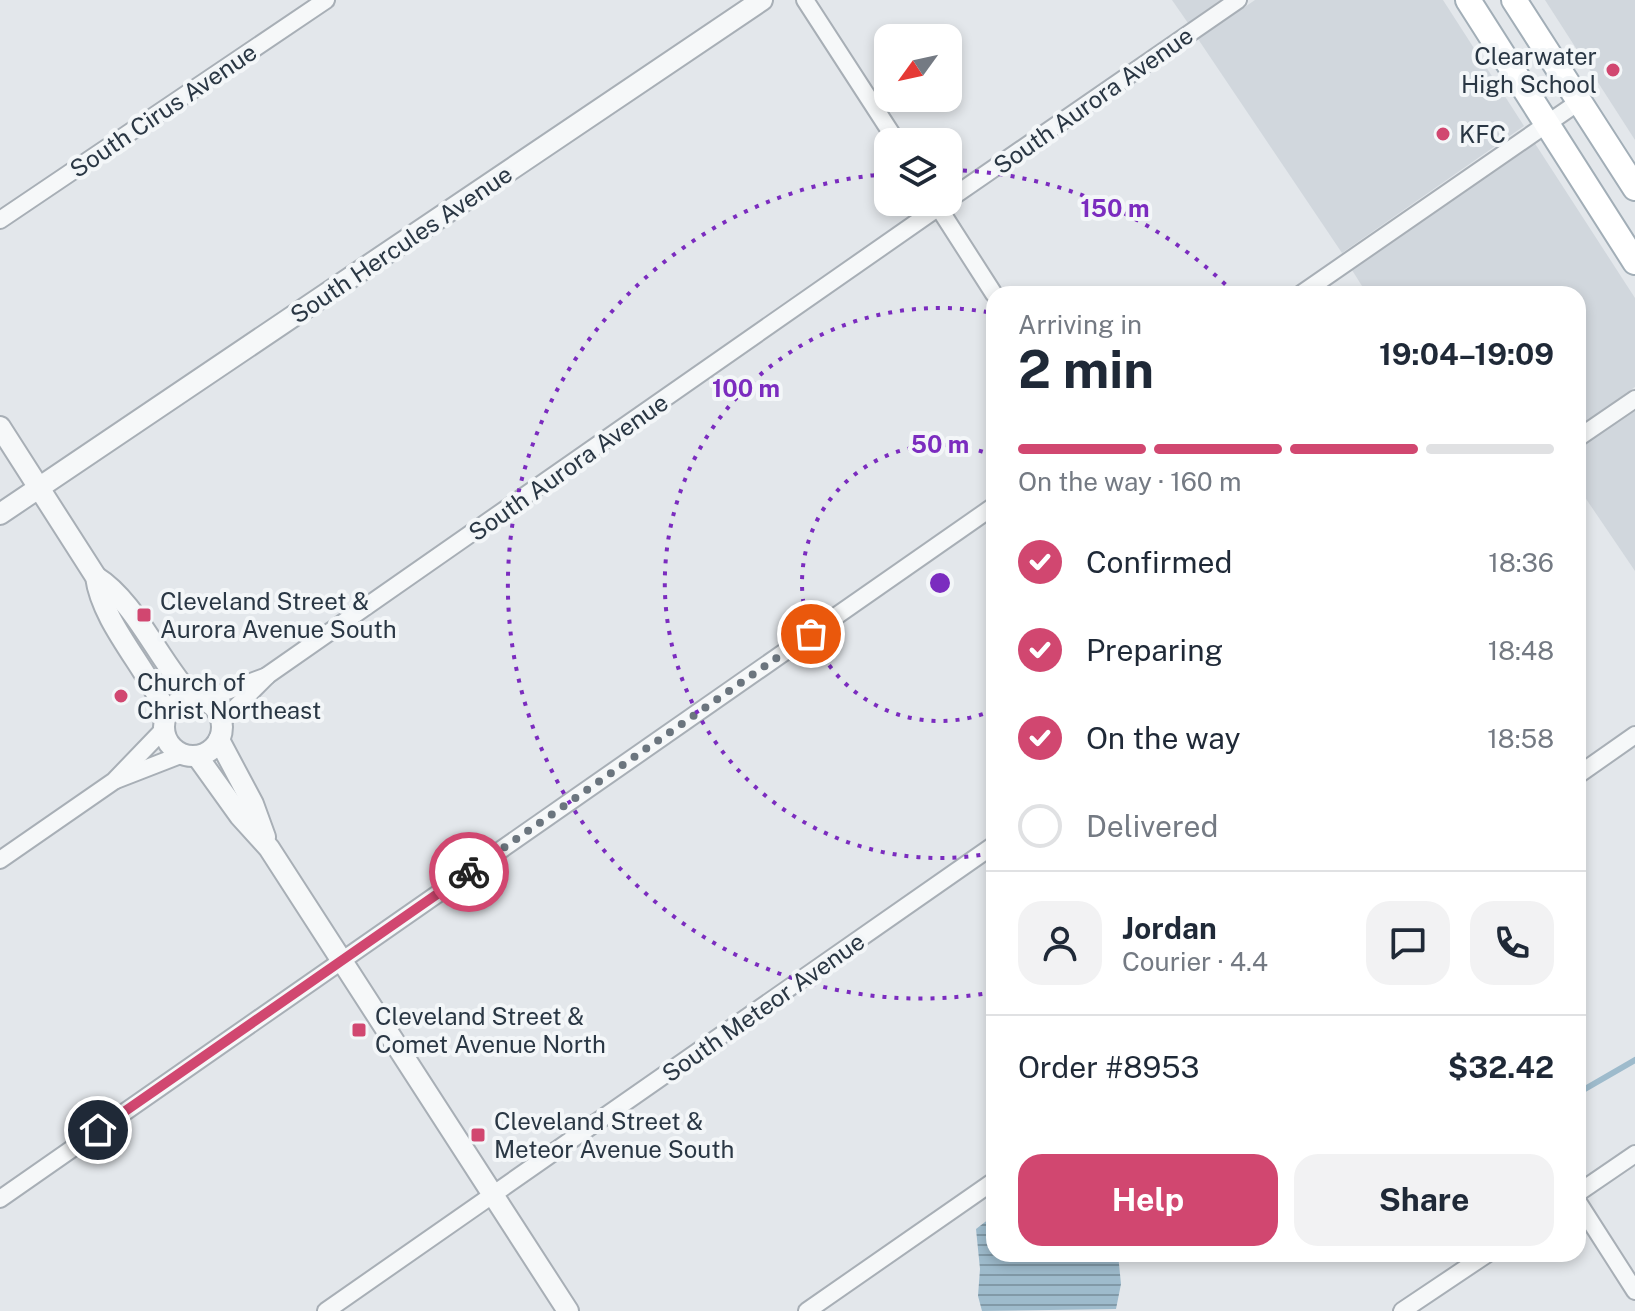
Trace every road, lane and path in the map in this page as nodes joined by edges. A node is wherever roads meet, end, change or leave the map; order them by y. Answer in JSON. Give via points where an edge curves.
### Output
{"nodes":[{"id":1,"x":326,"y":0,"type":"edge"},
{"id":2,"x":762,"y":0,"type":"edge"},
{"id":3,"x":805,"y":0,"type":"edge"},
{"id":4,"x":1238,"y":0,"type":"edge"},
{"id":5,"x":1468,"y":0,"type":"edge"},
{"id":6,"x":1514,"y":0,"type":"edge"},
{"id":7,"x":1580,"y":101,"type":"junction"},
{"id":8,"x":1546,"y":123,"type":"junction"},
{"id":9,"x":888,"y":128,"type":"edge"},
{"id":10,"x":1635,"y":188,"type":"edge"},
{"id":11,"x":962,"y":189,"type":"edge"},
{"id":12,"x":923,"y":216,"type":"edge"},
{"id":13,"x":949,"y":216,"type":"edge"},
{"id":14,"x":0,"y":220,"type":"edge"},
{"id":15,"x":1635,"y":262,"type":"edge"},
{"id":16,"x":989,"y":286,"type":"edge"},
{"id":17,"x":1312,"y":286,"type":"edge"},
{"id":18,"x":1635,"y":399,"type":"edge"},
{"id":19,"x":0,"y":427,"type":"edge"},
{"id":20,"x":1586,"y":433,"type":"edge"},
{"id":21,"x":39,"y":488,"type":"junction"},
{"id":22,"x":986,"y":512,"type":"edge"},
{"id":23,"x":0,"y":514,"type":"edge"},
{"id":24,"x":96,"y":577,"type":"junction"},
{"id":25,"x":268,"y":675,"type":"junction"},
{"id":26,"x":198,"y":699,"type":"junction"},
{"id":27,"x":166,"y":721,"type":"junction"},
{"id":28,"x":220,"y":731,"type":"junction"},
{"id":29,"x":1635,"y":735,"type":"edge"},
{"id":30,"x":190,"y":755,"type":"junction"},
{"id":31,"x":1586,"y":769,"type":"edge"},
{"id":32,"x":114,"y":781,"type":"junction"},
{"id":33,"x":269,"y":848,"type":"junction"},
{"id":34,"x":986,"y":851,"type":"edge"},
{"id":35,"x":0,"y":860,"type":"edge"},
{"id":36,"x":342,"y":961,"type":"junction"},
{"id":37,"x":1635,"y":1154,"type":"edge"},
{"id":38,"x":986,"y":1187,"type":"edge"},
{"id":39,"x":1586,"y":1188,"type":"edge"},
{"id":40,"x":492,"y":1196,"type":"junction"},
{"id":41,"x":0,"y":1199,"type":"edge"},
{"id":42,"x":1586,"y":1214,"type":"edge"},
{"id":43,"x":1475,"y":1262,"type":"edge"},
{"id":44,"x":1635,"y":1291,"type":"edge"},
{"id":45,"x":326,"y":1311,"type":"edge"},
{"id":46,"x":568,"y":1311,"type":"edge"},
{"id":47,"x":807,"y":1311,"type":"edge"},
{"id":48,"x":1402,"y":1311,"type":"edge"}],
"edges":[{"from":1,"to":14,"type":"street","name":"South Cirus Avenue"},
{"from":2,"to":21,"type":"street","name":"South Hercules Avenue"},
{"from":3,"to":9,"type":"street"},
{"from":4,"to":11,"type":"street","name":"South Aurora Avenue"},
{"from":5,"to":8,"type":"main road"},
{"from":6,"to":7,"type":"main road"},
{"from":7,"to":8,"type":"street"},
{"from":7,"to":10,"type":"main road"},
{"from":8,"to":15,"type":"main road"},
{"from":8,"to":17,"type":"street"},
{"from":12,"to":25,"type":"street","name":"South Aurora Avenue"},
{"from":13,"to":16,"type":"street"},
{"from":18,"to":20,"type":"street"},
{"from":19,"to":21,"type":"street"},
{"from":21,"to":23,"type":"street","name":"South Hercules Avenue"},
{"from":21,"to":24,"type":"street"},
{"from":22,"to":36,"type":"street"},
{"from":24,"to":26,"type":"street","via":[[115,589],[170,674]]},
{"from":24,"to":27,"type":"street","via":[[99,599],[155,684]]},
{"from":25,"to":26,"type":"street","name":"South Aurora Avenue"},
{"from":25,"to":28,"type":"street","name":"South Aurora Avenue"},
{"from":26,"to":27,"type":"street","via":[[178,702]]},
{"from":26,"to":28,"type":"street","via":[[211,705]]},
{"from":27,"to":30,"type":"street","via":[[169,743]]},
{"from":27,"to":32,"type":"street"},
{"from":28,"to":30,"type":"street","via":[[206,753]]},
{"from":28,"to":33,"type":"street"},
{"from":29,"to":31,"type":"street"},
{"from":30,"to":32,"type":"street"},
{"from":30,"to":33,"type":"street"},
{"from":32,"to":35,"type":"street"},
{"from":33,"to":36,"type":"street"},
{"from":34,"to":40,"type":"street","name":"South Meteor Avenue"},
{"from":36,"to":40,"type":"street"},
{"from":36,"to":41,"type":"street"},
{"from":37,"to":39,"type":"street"},
{"from":38,"to":47,"type":"street"},
{"from":40,"to":45,"type":"street","name":"South Meteor Avenue"},
{"from":40,"to":46,"type":"street"},
{"from":42,"to":44,"type":"street"},
{"from":43,"to":48,"type":"street"}]}
